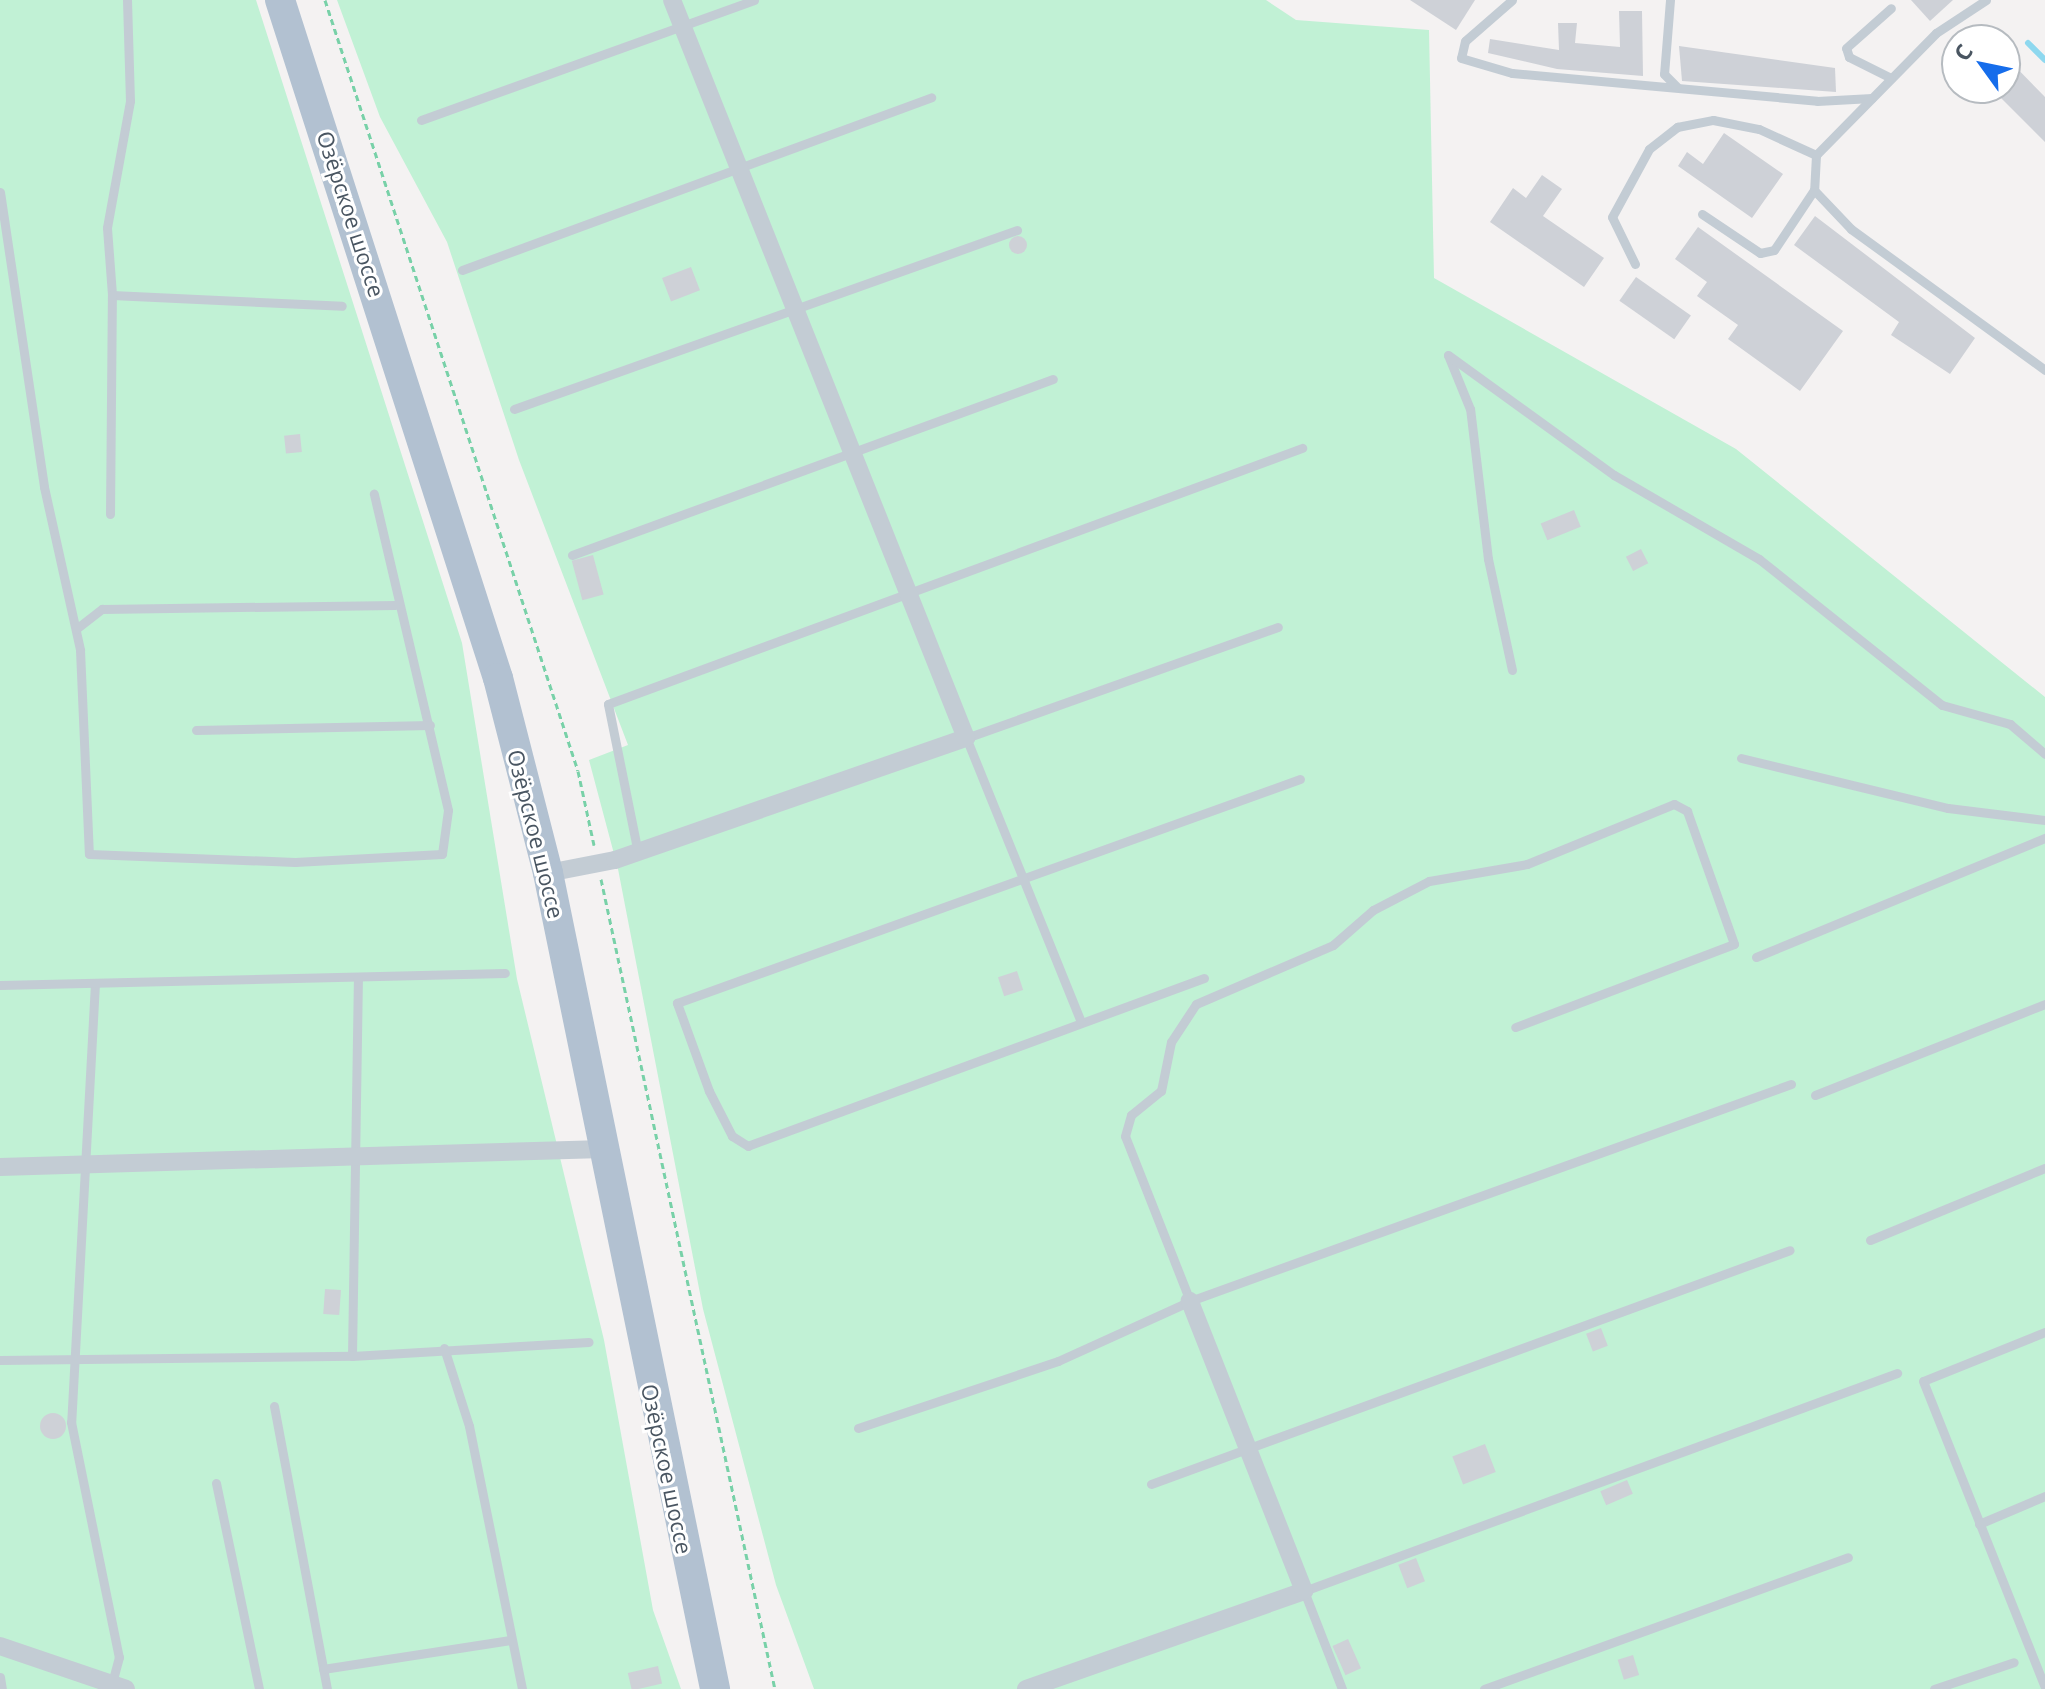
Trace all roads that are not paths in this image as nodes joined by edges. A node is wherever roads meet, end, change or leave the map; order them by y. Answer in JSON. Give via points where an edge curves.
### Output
{"nodes":[{"id":1,"x":127,"y":0,"type":"edge"},
{"id":2,"x":280,"y":0,"type":"edge"},
{"id":3,"x":672,"y":0,"type":"edge"},
{"id":4,"x":754,"y":0,"type":"edge"},
{"id":5,"x":1512,"y":0,"type":"edge"},
{"id":6,"x":1670,"y":0,"type":"edge"},
{"id":7,"x":1986,"y":0,"type":"edge"},
{"id":8,"x":1891,"y":8,"type":"dead end"},
{"id":9,"x":682,"y":26,"type":"junction"},
{"id":10,"x":1891,"y":78,"type":"junction"},
{"id":11,"x":1677,"y":87,"type":"junction"},
{"id":12,"x":931,"y":97,"type":"dead end"},
{"id":13,"x":1872,"y":98,"type":"junction"},
{"id":14,"x":421,"y":120,"type":"dead end"},
{"id":15,"x":1816,"y":155,"type":"junction"},
{"id":16,"x":737,"y":164,"type":"junction"},
{"id":17,"x":1814,"y":190,"type":"junction"},
{"id":18,"x":0,"y":192,"type":"edge"},
{"id":19,"x":1702,"y":214,"type":"dead end"},
{"id":20,"x":1017,"y":230,"type":"dead end"},
{"id":21,"x":1635,"y":264,"type":"dead end"},
{"id":22,"x":462,"y":270,"type":"dead end"},
{"id":23,"x":112,"y":295,"type":"junction"},
{"id":24,"x":342,"y":306,"type":"dead end"},
{"id":25,"x":797,"y":312,"type":"junction"},
{"id":26,"x":2045,"y":370,"type":"edge"},
{"id":27,"x":1053,"y":379,"type":"dead end"},
{"id":28,"x":514,"y":409,"type":"dead end"},
{"id":29,"x":1302,"y":448,"type":"dead end"},
{"id":30,"x":852,"y":450,"type":"junction"},
{"id":31,"x":374,"y":494,"type":"dead end"},
{"id":32,"x":110,"y":514,"type":"dead end"},
{"id":33,"x":572,"y":555,"type":"dead end"},
{"id":34,"x":908,"y":591,"type":"junction"},
{"id":35,"x":395,"y":605,"type":"junction"},
{"id":36,"x":1278,"y":627,"type":"dead end"},
{"id":37,"x":76,"y":629,"type":"junction"},
{"id":38,"x":1512,"y":670,"type":"dead end"},
{"id":39,"x":430,"y":725,"type":"junction"},
{"id":40,"x":196,"y":730,"type":"dead end"},
{"id":41,"x":966,"y":738,"type":"junction"},
{"id":42,"x":2045,"y":754,"type":"edge"},
{"id":43,"x":1741,"y":758,"type":"dead end"},
{"id":44,"x":1300,"y":779,"type":"dead end"},
{"id":45,"x":2045,"y":820,"type":"edge"},
{"id":46,"x":2045,"y":838,"type":"edge"},
{"id":47,"x":638,"y":853,"type":"junction"},
{"id":48,"x":548,"y":873,"type":"junction"},
{"id":49,"x":1023,"y":881,"type":"junction"},
{"id":50,"x":1756,"y":957,"type":"dead end"},
{"id":51,"x":505,"y":973,"type":"dead end"},
{"id":52,"x":358,"y":977,"type":"junction"},
{"id":53,"x":1204,"y":978,"type":"dead end"},
{"id":54,"x":95,"y":983,"type":"junction"},
{"id":55,"x":0,"y":985,"type":"edge"},
{"id":56,"x":2045,"y":1004,"type":"edge"},
{"id":57,"x":1081,"y":1022,"type":"junction"},
{"id":58,"x":1515,"y":1027,"type":"dead end"},
{"id":59,"x":1791,"y":1084,"type":"dead end"},
{"id":60,"x":1815,"y":1095,"type":"dead end"},
{"id":61,"x":604,"y":1149,"type":"junction"},
{"id":62,"x":355,"y":1158,"type":"junction"},
{"id":63,"x":0,"y":1167,"type":"edge"},
{"id":64,"x":87,"y":1167,"type":"junction"},
{"id":65,"x":2045,"y":1168,"type":"edge"},
{"id":66,"x":1870,"y":1240,"type":"dead end"},
{"id":67,"x":1790,"y":1250,"type":"dead end"},
{"id":68,"x":1190,"y":1301,"type":"junction"},
{"id":69,"x":2045,"y":1332,"type":"edge"},
{"id":70,"x":589,"y":1342,"type":"dead end"},
{"id":71,"x":444,"y":1348,"type":"junction"},
{"id":72,"x":352,"y":1356,"type":"junction"},
{"id":73,"x":77,"y":1359,"type":"junction"},
{"id":74,"x":0,"y":1360,"type":"edge"},
{"id":75,"x":1897,"y":1373,"type":"dead end"},
{"id":76,"x":274,"y":1406,"type":"dead end"},
{"id":77,"x":858,"y":1428,"type":"dead end"},
{"id":78,"x":1247,"y":1446,"type":"junction"},
{"id":79,"x":216,"y":1483,"type":"dead end"},
{"id":80,"x":1151,"y":1484,"type":"dead end"},
{"id":81,"x":2045,"y":1496,"type":"edge"},
{"id":82,"x":1979,"y":1524,"type":"junction"},
{"id":83,"x":1848,"y":1557,"type":"dead end"},
{"id":84,"x":1304,"y":1591,"type":"junction"},
{"id":85,"x":511,"y":1640,"type":"junction"},
{"id":86,"x":0,"y":1646,"type":"edge"},
{"id":87,"x":2045,"y":1657,"type":"edge"},
{"id":88,"x":2014,"y":1662,"type":"dead end"},
{"id":89,"x":2034,"y":1662,"type":"junction"},
{"id":90,"x":323,"y":1669,"type":"junction"},
{"id":91,"x":0,"y":1677,"type":"edge"},
{"id":92,"x":120,"y":1685,"type":"edge"},
{"id":93,"x":2045,"y":1687,"type":"edge"},
{"id":94,"x":2,"y":1689,"type":"edge"},
{"id":95,"x":259,"y":1689,"type":"edge"},
{"id":96,"x":327,"y":1689,"type":"edge"},
{"id":97,"x":522,"y":1689,"type":"edge"},
{"id":98,"x":715,"y":1689,"type":"edge"},
{"id":99,"x":1026,"y":1689,"type":"edge"},
{"id":100,"x":1342,"y":1689,"type":"edge"},
{"id":101,"x":1484,"y":1689,"type":"edge"},
{"id":102,"x":1934,"y":1689,"type":"edge"}],
"edges":[{"from":1,"to":23,"type":"lane","via":[[130,101],[107,228]]},
{"from":2,"to":48,"type":"main road","name":"Озёрское шоссе","via":[[489,648]]},
{"from":3,"to":9,"type":"street"},
{"from":4,"to":9,"type":"lane"},
{"from":5,"to":11,"type":"lane","via":[[1465,41],[1461,58],[1512,73]]},
{"from":6,"to":11,"type":"lane","via":[[1664,74]]},
{"from":7,"to":10,"type":"lane","via":[[1936,33]]},
{"from":8,"to":10,"type":"lane","via":[[1846,48],[1849,57]]},
{"from":9,"to":14,"type":"lane"},
{"from":9,"to":16,"type":"street"},
{"from":10,"to":13,"type":"lane"},
{"from":11,"to":13,"type":"lane","via":[[1817,101]]},
{"from":12,"to":16,"type":"lane"},
{"from":13,"to":15,"type":"lane"},
{"from":15,"to":17,"type":"lane"},
{"from":15,"to":21,"type":"lane","via":[[1728,123],[1677,127],[1649,149],[1612,217]]},
{"from":16,"to":22,"type":"lane"},
{"from":16,"to":25,"type":"street"},
{"from":17,"to":19,"type":"lane","via":[[1774,250],[1760,253]]},
{"from":17,"to":26,"type":"lane","via":[[1851,229]]},
{"from":18,"to":37,"type":"lane","via":[[44,487]]},
{"from":20,"to":25,"type":"lane"},
{"from":23,"to":24,"type":"lane"},
{"from":23,"to":32,"type":"lane"},
{"from":25,"to":28,"type":"lane"},
{"from":25,"to":30,"type":"street"},
{"from":27,"to":30,"type":"lane"},
{"from":29,"to":34,"type":"lane"},
{"from":30,"to":33,"type":"lane"},
{"from":30,"to":34,"type":"street"},
{"from":31,"to":35,"type":"lane"},
{"from":34,"to":41,"type":"street"},
{"from":34,"to":47,"type":"lane","via":[[608,704]]},
{"from":35,"to":37,"type":"lane","via":[[102,609]]},
{"from":35,"to":39,"type":"lane"},
{"from":36,"to":41,"type":"lane"},
{"from":37,"to":39,"type":"lane","via":[[89,854],[295,862],[442,854],[448,810]]},
{"from":38,"to":42,"type":"lane","via":[[1488,559],[1470,409],[1448,355],[1614,475],[1759,559],[1942,705],[2010,724]]},
{"from":39,"to":40,"type":"lane"},
{"from":41,"to":47,"type":"street"},
{"from":41,"to":49,"type":"lane"},
{"from":43,"to":45,"type":"lane","via":[[1948,808]]},
{"from":44,"to":49,"type":"lane"},
{"from":46,"to":50,"type":"lane"},
{"from":47,"to":48,"type":"street"},
{"from":48,"to":61,"type":"main road","name":"Озёрское шоссе"},
{"from":49,"to":57,"type":"lane"},
{"from":49,"to":57,"type":"lane","via":[[677,1003],[709,1091],[732,1136],[748,1146]]},
{"from":51,"to":52,"type":"lane"},
{"from":52,"to":54,"type":"lane"},
{"from":52,"to":62,"type":"lane"},
{"from":53,"to":57,"type":"lane"},
{"from":54,"to":55,"type":"lane"},
{"from":54,"to":64,"type":"lane"},
{"from":56,"to":60,"type":"lane"},
{"from":58,"to":68,"type":"lane","via":[[1734,944],[1687,811],[1674,804],[1527,864],[1429,881],[1373,910],[1333,945],[1196,1004],[1171,1042],[1161,1091],[1131,1115],[1125,1136]]},
{"from":59,"to":68,"type":"lane"},
{"from":61,"to":62,"type":"street"},
{"from":61,"to":98,"type":"main road","name":"Озёрское шоссе"},
{"from":62,"to":64,"type":"street"},
{"from":62,"to":72,"type":"lane"},
{"from":63,"to":64,"type":"street"},
{"from":64,"to":73,"type":"lane"},
{"from":65,"to":66,"type":"lane"},
{"from":67,"to":78,"type":"lane"},
{"from":68,"to":77,"type":"lane","via":[[1058,1361]]},
{"from":68,"to":78,"type":"street"},
{"from":69,"to":82,"type":"lane","via":[[1923,1381]]},
{"from":70,"to":71,"type":"lane"},
{"from":71,"to":72,"type":"lane"},
{"from":71,"to":85,"type":"lane","via":[[472,1440]]},
{"from":72,"to":73,"type":"lane"},
{"from":73,"to":74,"type":"lane"},
{"from":73,"to":92,"type":"lane","via":[[71,1422],[119,1657]]},
{"from":75,"to":84,"type":"lane"},
{"from":76,"to":90,"type":"lane"},
{"from":78,"to":80,"type":"lane"},
{"from":78,"to":84,"type":"street"},
{"from":79,"to":95,"type":"lane"},
{"from":81,"to":82,"type":"lane"},
{"from":82,"to":89,"type":"lane"},
{"from":83,"to":101,"type":"lane"},
{"from":84,"to":99,"type":"street"},
{"from":84,"to":100,"type":"lane"},
{"from":85,"to":90,"type":"lane"},
{"from":85,"to":97,"type":"lane"},
{"from":86,"to":92,"type":"street"},
{"from":87,"to":89,"type":"lane"},
{"from":88,"to":102,"type":"lane"},
{"from":89,"to":93,"type":"lane"},
{"from":90,"to":96,"type":"lane"},
{"from":91,"to":94,"type":"lane"}]}
